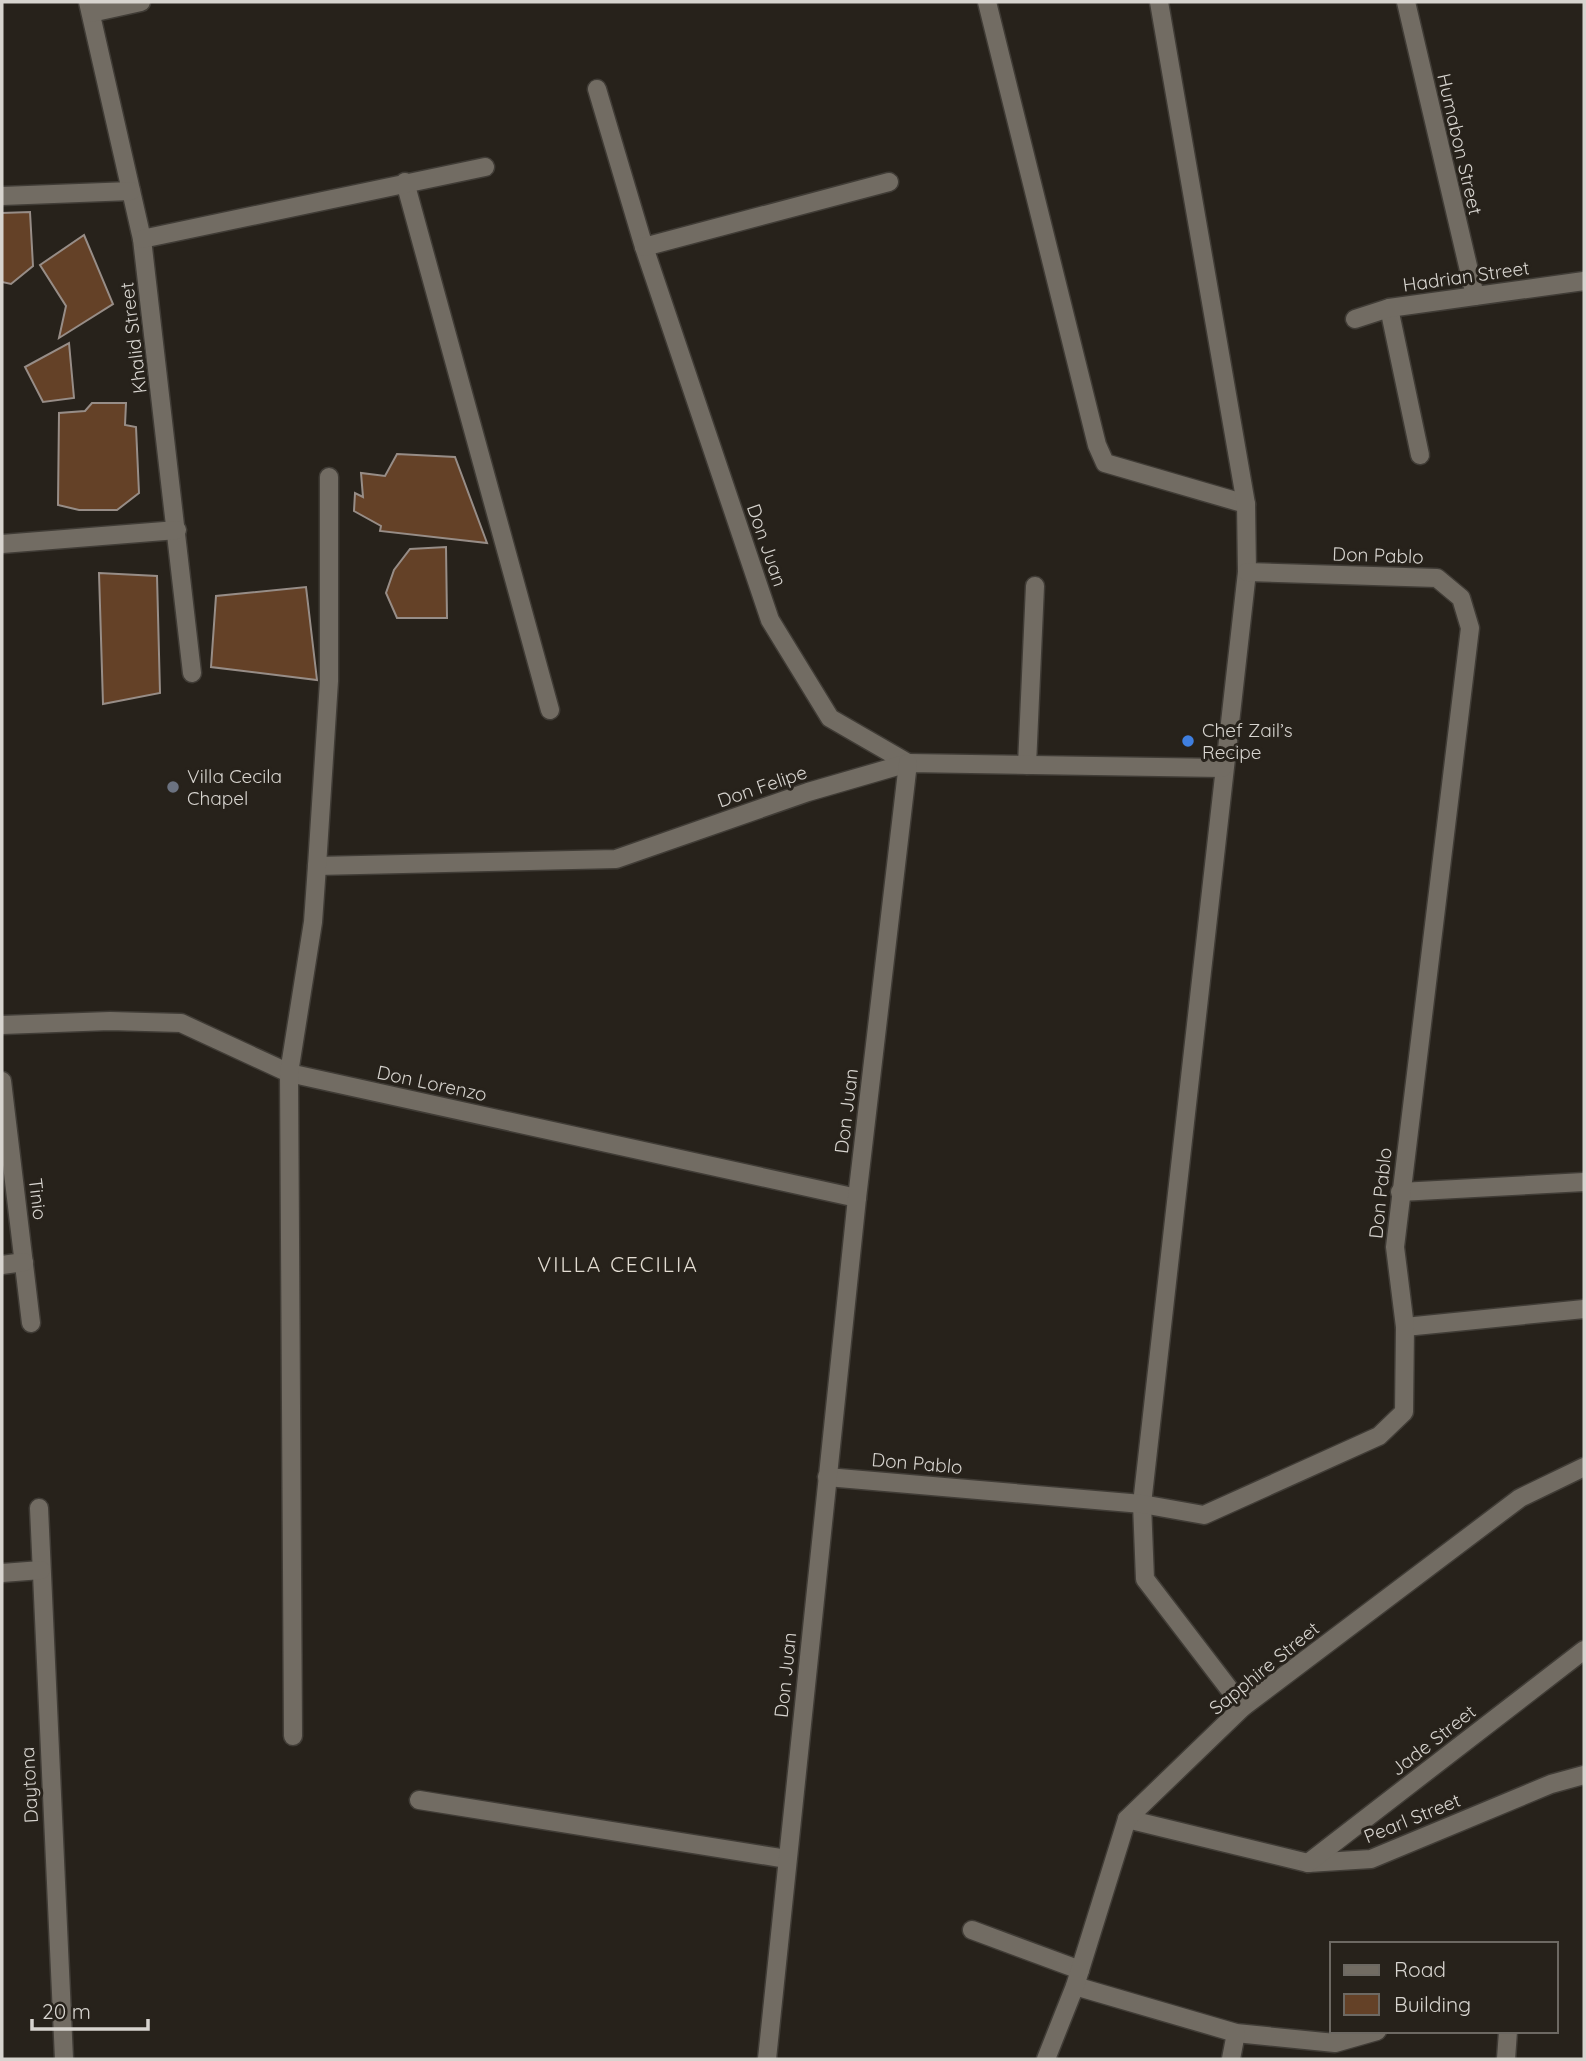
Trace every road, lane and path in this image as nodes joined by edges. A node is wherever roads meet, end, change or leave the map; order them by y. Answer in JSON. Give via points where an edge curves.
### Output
{"nodes":[{"id":1,"x":141,"y":2,"type":"edge"},
{"id":2,"x":987,"y":2,"type":"edge"},
{"id":3,"x":1159,"y":2,"type":"edge"},
{"id":4,"x":1406,"y":2,"type":"edge"},
{"id":5,"x":90,"y":7,"type":"edge"},
{"id":6,"x":597,"y":89,"type":"dead end"},
{"id":7,"x":485,"y":167,"type":"dead end"},
{"id":8,"x":405,"y":182,"type":"junction"},
{"id":9,"x":889,"y":183,"type":"dead end"},
{"id":10,"x":131,"y":191,"type":"junction"},
{"id":11,"x":2,"y":196,"type":"edge"},
{"id":12,"x":142,"y":239,"type":"junction"},
{"id":13,"x":644,"y":247,"type":"junction"},
{"id":14,"x":1584,"y":281,"type":"edge"},
{"id":15,"x":1475,"y":296,"type":"junction"},
{"id":16,"x":1389,"y":308,"type":"junction"},
{"id":17,"x":1355,"y":318,"type":"dead end"},
{"id":18,"x":1420,"y":454,"type":"dead end"},
{"id":19,"x":329,"y":477,"type":"dead end"},
{"id":20,"x":1246,"y":504,"type":"junction"},
{"id":21,"x":177,"y":530,"type":"junction"},
{"id":22,"x":2,"y":544,"type":"edge"},
{"id":23,"x":1247,"y":572,"type":"junction"},
{"id":24,"x":1035,"y":586,"type":"dead end"},
{"id":25,"x":192,"y":673,"type":"dead end"},
{"id":26,"x":550,"y":710,"type":"dead end"},
{"id":27,"x":908,"y":763,"type":"junction"},
{"id":28,"x":1027,"y":765,"type":"junction"},
{"id":29,"x":1222,"y":768,"type":"junction"},
{"id":30,"x":317,"y":866,"type":"junction"},
{"id":31,"x":2,"y":1025,"type":"edge"},
{"id":32,"x":289,"y":1073,"type":"junction"},
{"id":33,"x":2,"y":1080,"type":"edge"},
{"id":34,"x":1584,"y":1182,"type":"edge"},
{"id":35,"x":1400,"y":1192,"type":"junction"},
{"id":36,"x":857,"y":1198,"type":"junction"},
{"id":37,"x":24,"y":1262,"type":"junction"},
{"id":38,"x":2,"y":1265,"type":"edge"},
{"id":39,"x":1584,"y":1309,"type":"edge"},
{"id":40,"x":31,"y":1323,"type":"dead end"},
{"id":41,"x":1405,"y":1327,"type":"junction"},
{"id":42,"x":1584,"y":1467,"type":"edge"},
{"id":43,"x":827,"y":1476,"type":"junction"},
{"id":44,"x":1142,"y":1504,"type":"junction"},
{"id":45,"x":39,"y":1508,"type":"dead end"},
{"id":46,"x":40,"y":1570,"type":"junction"},
{"id":47,"x":2,"y":1573,"type":"edge"},
{"id":48,"x":1584,"y":1650,"type":"edge"},
{"id":49,"x":1243,"y":1707,"type":"junction"},
{"id":50,"x":293,"y":1736,"type":"dead end"},
{"id":51,"x":1584,"y":1775,"type":"edge"},
{"id":52,"x":419,"y":1800,"type":"dead end"},
{"id":53,"x":1127,"y":1819,"type":"junction"},
{"id":54,"x":787,"y":1859,"type":"junction"},
{"id":55,"x":1308,"y":1863,"type":"junction"},
{"id":56,"x":972,"y":1930,"type":"dead end"},
{"id":57,"x":1077,"y":1978,"type":"junction"},
{"id":58,"x":1236,"y":2033,"type":"junction"},
{"id":59,"x":1370,"y":2033,"type":"edge"},
{"id":60,"x":1508,"y":2033,"type":"edge"},
{"id":61,"x":64,"y":2059,"type":"edge"},
{"id":62,"x":767,"y":2059,"type":"edge"},
{"id":63,"x":1046,"y":2059,"type":"edge"},
{"id":64,"x":1231,"y":2059,"type":"edge"},
{"id":65,"x":1506,"y":2059,"type":"edge"}],
"edges":[{"from":1,"to":5,"type":"street"},
{"from":2,"to":20,"type":"street","via":[[1105,463]]},
{"from":3,"to":20,"type":"street"},
{"from":4,"to":15,"type":"street","name":"Humabon Street"},
{"from":5,"to":10,"type":"street","name":"Khalid Street"},
{"from":6,"to":13,"type":"street","name":"Don Juan"},
{"from":7,"to":8,"type":"street"},
{"from":8,"to":12,"type":"street"},
{"from":8,"to":26,"type":"street"},
{"from":9,"to":13,"type":"street"},
{"from":10,"to":11,"type":"street"},
{"from":10,"to":12,"type":"street","name":"Khalid Street"},
{"from":12,"to":21,"type":"street","name":"Khalid Street"},
{"from":13,"to":27,"type":"street","name":"Don Juan","via":[[770,620],[830,718]]},
{"from":14,"to":15,"type":"street","name":"Hadrian Street"},
{"from":15,"to":16,"type":"street","name":"Hadrian Street"},
{"from":16,"to":17,"type":"street","name":"Hadrian Street"},
{"from":16,"to":18,"type":"street"},
{"from":19,"to":30,"type":"street","via":[[329,681]]},
{"from":20,"to":23,"type":"street"},
{"from":21,"to":22,"type":"street"},
{"from":21,"to":25,"type":"street","name":"Khalid Street"},
{"from":23,"to":29,"type":"street"},
{"from":23,"to":35,"type":"street","name":"Don Pablo","via":[[1437,578],[1461,598],[1470,628]]},
{"from":24,"to":28,"type":"street"},
{"from":27,"to":28,"type":"street","name":"Don Felipe"},
{"from":27,"to":30,"type":"street","name":"Don Felipe","via":[[808,792],[616,859]]},
{"from":27,"to":36,"type":"street","name":"Don Juan"},
{"from":28,"to":29,"type":"street","name":"Don Felipe"},
{"from":29,"to":44,"type":"street"},
{"from":30,"to":32,"type":"street","via":[[313,922]]},
{"from":31,"to":32,"type":"street","name":"Don Lorenzo","via":[[181,1023]]},
{"from":32,"to":36,"type":"street","name":"Don Lorenzo"},
{"from":32,"to":50,"type":"street"},
{"from":33,"to":37,"type":"street","name":"Tinio"},
{"from":34,"to":35,"type":"street"},
{"from":35,"to":41,"type":"street","name":"Don Pablo","via":[[1395,1247]]},
{"from":36,"to":43,"type":"street","name":"Don Juan"},
{"from":37,"to":38,"type":"street"},
{"from":37,"to":40,"type":"street","name":"Tinio"},
{"from":39,"to":41,"type":"street"},
{"from":41,"to":44,"type":"street","name":"Don Pablo","via":[[1404,1412],[1379,1436],[1204,1515]]},
{"from":42,"to":49,"type":"street","name":"Sapphire Street","via":[[1520,1498]]},
{"from":43,"to":44,"type":"street","name":"Don Pablo"},
{"from":43,"to":54,"type":"street","name":"Don Juan"},
{"from":44,"to":49,"type":"street","via":[[1145,1579]]},
{"from":45,"to":46,"type":"street","name":"Daytona"},
{"from":46,"to":47,"type":"street"},
{"from":46,"to":61,"type":"street","name":"Daytona"},
{"from":48,"to":55,"type":"street","name":"Jade Street"},
{"from":49,"to":53,"type":"street","name":"Sapphire Street"},
{"from":51,"to":55,"type":"street","name":"Pearl Street","via":[[1551,1784],[1371,1859]]},
{"from":52,"to":54,"type":"street"},
{"from":53,"to":55,"type":"street","name":"Pearl Street"},
{"from":53,"to":57,"type":"street","name":"Sapphire Street"},
{"from":54,"to":62,"type":"street","name":"Don Juan"},
{"from":56,"to":57,"type":"street"},
{"from":57,"to":58,"type":"street"},
{"from":57,"to":63,"type":"street","name":"Sapphire Street"},
{"from":58,"to":59,"type":"street","via":[[1335,2043]]},
{"from":58,"to":64,"type":"street"},
{"from":60,"to":65,"type":"street"}]}
